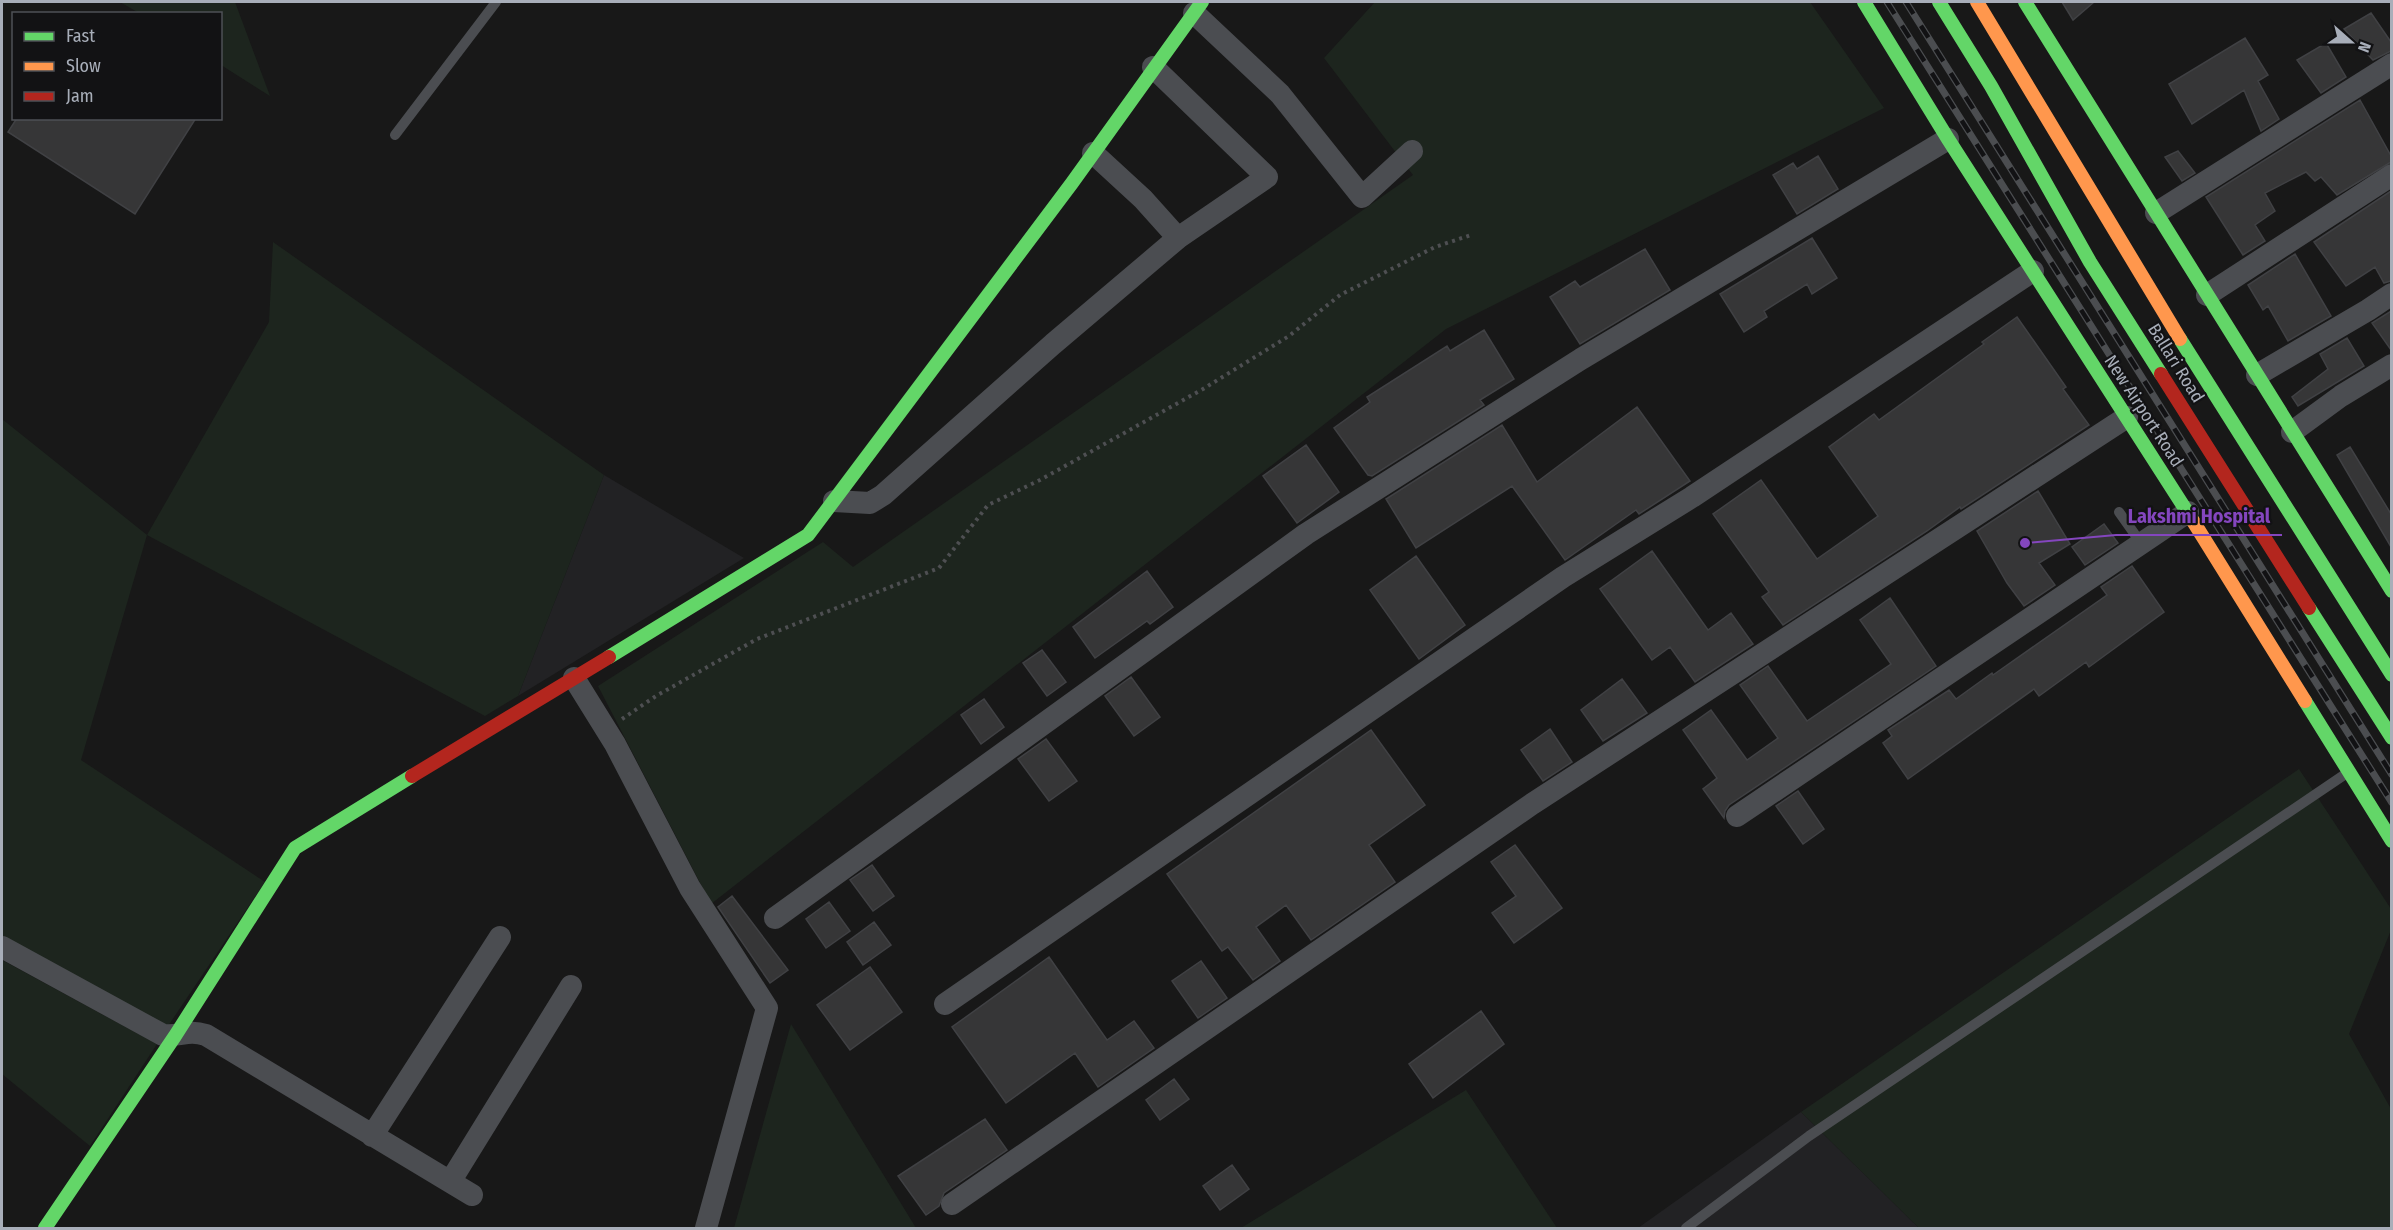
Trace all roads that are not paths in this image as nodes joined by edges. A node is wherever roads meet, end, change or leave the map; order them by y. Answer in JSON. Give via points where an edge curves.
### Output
{"nodes":[{"id":1,"x":496,"y":2,"type":"edge"},
{"id":2,"x":1864,"y":2,"type":"edge"},
{"id":3,"x":1940,"y":2,"type":"edge"},
{"id":4,"x":1977,"y":2,"type":"edge"},
{"id":5,"x":2025,"y":2,"type":"edge"},
{"id":6,"x":1198,"y":7,"type":"edge"},
{"id":7,"x":2391,"y":64,"type":"edge"},
{"id":8,"x":1153,"y":67,"type":"junction"},
{"id":9,"x":395,"y":135,"type":"dead end"},
{"id":10,"x":1948,"y":139,"type":"junction"},
{"id":11,"x":1412,"y":151,"type":"dead end"},
{"id":12,"x":1093,"y":153,"type":"junction"},
{"id":13,"x":2391,"y":175,"type":"edge"},
{"id":14,"x":2156,"y":213,"type":"junction"},
{"id":15,"x":1178,"y":238,"type":"junction"},
{"id":16,"x":2033,"y":271,"type":"junction"},
{"id":17,"x":2391,"y":294,"type":"edge"},
{"id":18,"x":2206,"y":295,"type":"junction"},
{"id":19,"x":2391,"y":365,"type":"edge"},
{"id":20,"x":2257,"y":375,"type":"junction"},
{"id":21,"x":2127,"y":417,"type":"junction"},
{"id":22,"x":2292,"y":432,"type":"junction"},
{"id":23,"x":834,"y":501,"type":"junction"},
{"id":24,"x":2119,"y":512,"type":"dead end"},
{"id":25,"x":2188,"y":512,"type":"junction"},
{"id":26,"x":2141,"y":543,"type":"junction"},
{"id":27,"x":2389,"y":582,"type":"edge"},
{"id":28,"x":2391,"y":675,"type":"edge"},
{"id":29,"x":574,"y":678,"type":"junction"},
{"id":30,"x":2391,"y":738,"type":"edge"},
{"id":31,"x":2347,"y":773,"type":"junction"},
{"id":32,"x":1737,"y":816,"type":"dead end"},
{"id":33,"x":2391,"y":841,"type":"edge"},
{"id":34,"x":775,"y":918,"type":"dead end"},
{"id":35,"x":500,"y":937,"type":"dead end"},
{"id":36,"x":2,"y":947,"type":"edge"},
{"id":37,"x":572,"y":986,"type":"dead end"},
{"id":38,"x":945,"y":1004,"type":"dead end"},
{"id":39,"x":175,"y":1036,"type":"junction"},
{"id":40,"x":372,"y":1136,"type":"junction"},
{"id":41,"x":450,"y":1182,"type":"junction"},
{"id":42,"x":472,"y":1195,"type":"dead end"},
{"id":43,"x":952,"y":1204,"type":"dead end"},
{"id":44,"x":45,"y":1228,"type":"edge"},
{"id":45,"x":706,"y":1228,"type":"edge"},
{"id":46,"x":1686,"y":1228,"type":"edge"}],
"edges":[{"from":1,"to":9,"type":"lane"},
{"from":2,"to":10,"type":"main road","name":"New Airport Road"},
{"from":3,"to":30,"type":"main road","name":"Ballari Road","via":[[2090,262]]},
{"from":4,"to":28,"type":"main road","name":"Ballari Road","via":[[2131,262]]},
{"from":5,"to":14,"type":"main road"},
{"from":6,"to":8,"type":"main road"},
{"from":6,"to":11,"type":"street","via":[[1280,94],[1362,197]]},
{"from":7,"to":14,"type":"street"},
{"from":8,"to":12,"type":"main road"},
{"from":8,"to":15,"type":"street","via":[[1267,177]]},
{"from":10,"to":16,"type":"main road","name":"New Airport Road"},
{"from":10,"to":34,"type":"street","via":[[1581,359],[1306,534]]},
{"from":12,"to":15,"type":"street"},
{"from":12,"to":23,"type":"main road"},
{"from":13,"to":18,"type":"street"},
{"from":14,"to":18,"type":"main road"},
{"from":15,"to":23,"type":"street","via":[[883,495],[870,503]]},
{"from":16,"to":21,"type":"main road","name":"New Airport Road"},
{"from":16,"to":38,"type":"street","via":[[1692,497],[1563,577]]},
{"from":17,"to":20,"type":"street"},
{"from":18,"to":20,"type":"main road"},
{"from":19,"to":22,"type":"street"},
{"from":20,"to":22,"type":"main road"},
{"from":21,"to":25,"type":"main road","name":"New Airport Road"},
{"from":21,"to":43,"type":"street","via":[[1532,804]]},
{"from":22,"to":27,"type":"main road"},
{"from":23,"to":29,"type":"main road","via":[[808,535]]},
{"from":24,"to":26,"type":"lane"},
{"from":25,"to":26,"type":"street"},
{"from":25,"to":31,"type":"main road","name":"New Airport Road"},
{"from":26,"to":32,"type":"street"},
{"from":29,"to":39,"type":"main road","via":[[295,848]]},
{"from":29,"to":45,"type":"street","via":[[690,888],[767,1008]]},
{"from":31,"to":33,"type":"main road","name":"New Airport Road"},
{"from":31,"to":46,"type":"lane","via":[[1809,1136]]},
{"from":35,"to":40,"type":"street"},
{"from":36,"to":39,"type":"street","via":[[163,1035]]},
{"from":37,"to":41,"type":"street"},
{"from":39,"to":40,"type":"street","via":[[190,1031],[206,1035]]},
{"from":39,"to":44,"type":"main road"},
{"from":40,"to":41,"type":"street"},
{"from":41,"to":42,"type":"street"}]}
